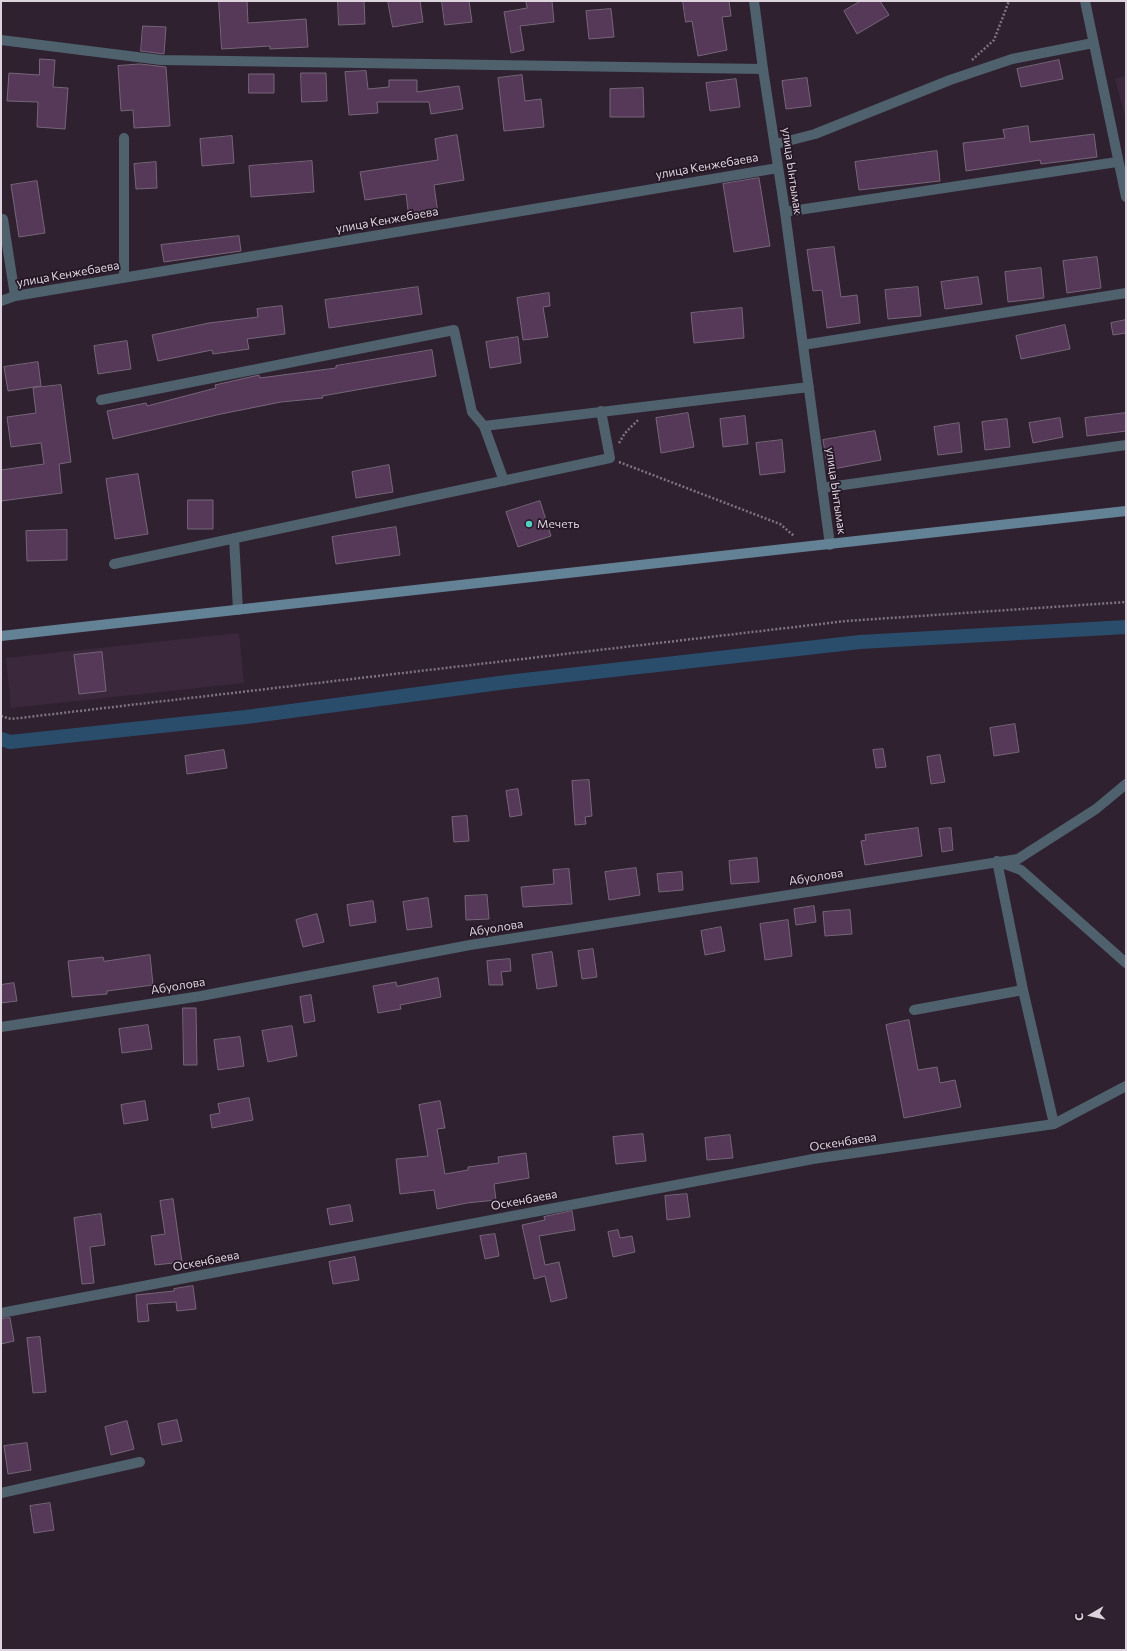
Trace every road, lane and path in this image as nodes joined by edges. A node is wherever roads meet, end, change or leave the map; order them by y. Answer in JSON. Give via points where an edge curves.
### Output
{"nodes":[{"id":1,"x":754,"y":1,"type":"edge"},
{"id":2,"x":1009,"y":1,"type":"edge"},
{"id":3,"x":1085,"y":1,"type":"edge"},
{"id":4,"x":1,"y":40,"type":"edge"},
{"id":5,"x":1093,"y":43,"type":"junction"},
{"id":6,"x":966,"y":65,"type":"dead end"},
{"id":7,"x":763,"y":69,"type":"junction"},
{"id":8,"x":124,"y":138,"type":"dead end"},
{"id":9,"x":776,"y":144,"type":"junction"},
{"id":10,"x":1117,"y":162,"type":"junction"},
{"id":11,"x":778,"y":168,"type":"junction"},
{"id":12,"x":1126,"y":197,"type":"edge"},
{"id":13,"x":785,"y":212,"type":"junction"},
{"id":14,"x":3,"y":219,"type":"dead end"},
{"id":15,"x":124,"y":278,"type":"junction"},
{"id":16,"x":1126,"y":293,"type":"edge"},
{"id":17,"x":15,"y":296,"type":"junction"},
{"id":18,"x":1,"y":301,"type":"edge"},
{"id":19,"x":803,"y":346,"type":"junction"},
{"id":20,"x":809,"y":386,"type":"junction"},
{"id":21,"x":101,"y":400,"type":"dead end"},
{"id":22,"x":653,"y":405,"type":"junction"},
{"id":23,"x":601,"y":412,"type":"junction"},
{"id":24,"x":484,"y":426,"type":"junction"},
{"id":25,"x":1126,"y":445,"type":"edge"},
{"id":26,"x":610,"y":458,"type":"junction"},
{"id":27,"x":504,"y":481,"type":"junction"},
{"id":28,"x":822,"y":488,"type":"junction"},
{"id":29,"x":1126,"y":511,"type":"edge"},
{"id":30,"x":234,"y":538,"type":"junction"},
{"id":31,"x":830,"y":545,"type":"junction"},
{"id":32,"x":806,"y":548,"type":"junction"},
{"id":33,"x":114,"y":564,"type":"dead end"},
{"id":34,"x":1126,"y":602,"type":"edge"},
{"id":35,"x":238,"y":610,"type":"junction"},
{"id":36,"x":1,"y":636,"type":"edge"},
{"id":37,"x":1,"y":716,"type":"edge"},
{"id":38,"x":1126,"y":784,"type":"edge"},
{"id":39,"x":997,"y":861,"type":"junction"},
{"id":40,"x":1126,"y":963,"type":"edge"},
{"id":41,"x":1024,"y":990,"type":"junction"},
{"id":42,"x":914,"y":1010,"type":"dead end"},
{"id":43,"x":1,"y":1027,"type":"edge"},
{"id":44,"x":1126,"y":1086,"type":"edge"},
{"id":45,"x":1054,"y":1124,"type":"junction"},
{"id":46,"x":1,"y":1313,"type":"edge"},
{"id":47,"x":140,"y":1462,"type":"dead end"},
{"id":48,"x":1,"y":1493,"type":"edge"}],
"edges":[{"from":1,"to":7,"type":"street","name":"улица Ынтымак"},
{"from":2,"to":6,"type":"path","via":[[994,40]]},
{"from":3,"to":5,"type":"street"},
{"from":4,"to":7,"type":"street","via":[[161,60]]},
{"from":5,"to":9,"type":"street","via":[[1012,59],[950,80],[815,134]]},
{"from":5,"to":10,"type":"street"},
{"from":7,"to":9,"type":"street","name":"улица Ынтымак"},
{"from":8,"to":15,"type":"street"},
{"from":9,"to":11,"type":"street","name":"улица Ынтымак"},
{"from":10,"to":12,"type":"street"},
{"from":10,"to":13,"type":"street"},
{"from":11,"to":13,"type":"street","name":"улица Ынтымак"},
{"from":11,"to":15,"type":"street","name":"улица Кенжебаева"},
{"from":13,"to":19,"type":"street","name":"улица Ынтымак"},
{"from":14,"to":17,"type":"street"},
{"from":15,"to":17,"type":"street","name":"улица Кенжебаева"},
{"from":16,"to":19,"type":"street"},
{"from":17,"to":18,"type":"street","name":"улица Кенжебаева"},
{"from":19,"to":20,"type":"street","name":"улица Ынтымак"},
{"from":20,"to":22,"type":"street"},
{"from":20,"to":28,"type":"street","name":"улица Ынтымак"},
{"from":21,"to":24,"type":"street","via":[[454,330],[472,412]]},
{"from":22,"to":23,"type":"street"},
{"from":22,"to":26,"type":"path","via":[[625,433]]},
{"from":23,"to":24,"type":"street"},
{"from":23,"to":26,"type":"street"},
{"from":24,"to":27,"type":"street"},
{"from":25,"to":28,"type":"street"},
{"from":26,"to":27,"type":"street"},
{"from":26,"to":32,"type":"path","via":[[780,524]]},
{"from":27,"to":30,"type":"street"},
{"from":28,"to":31,"type":"street","name":"улица Ынтымак"},
{"from":29,"to":31,"type":"main road"},
{"from":30,"to":33,"type":"street"},
{"from":30,"to":35,"type":"street"},
{"from":31,"to":32,"type":"main road"},
{"from":32,"to":35,"type":"main road"},
{"from":34,"to":37,"type":"path","via":[[846,621],[11,719]]},
{"from":35,"to":36,"type":"main road"},
{"from":38,"to":39,"type":"street","name":"Абуолова","via":[[1096,809],[1018,859]]},
{"from":39,"to":40,"type":"street","via":[[1021,870]]},
{"from":39,"to":41,"type":"street"},
{"from":39,"to":43,"type":"street","name":"Абуолова","via":[[470,945],[200,996]]},
{"from":41,"to":42,"type":"street"},
{"from":41,"to":45,"type":"street"},
{"from":44,"to":45,"type":"street","name":"Оскенбаева"},
{"from":45,"to":46,"type":"street","name":"Оскенбаева","via":[[806,1161]]},
{"from":47,"to":48,"type":"street"}]}
